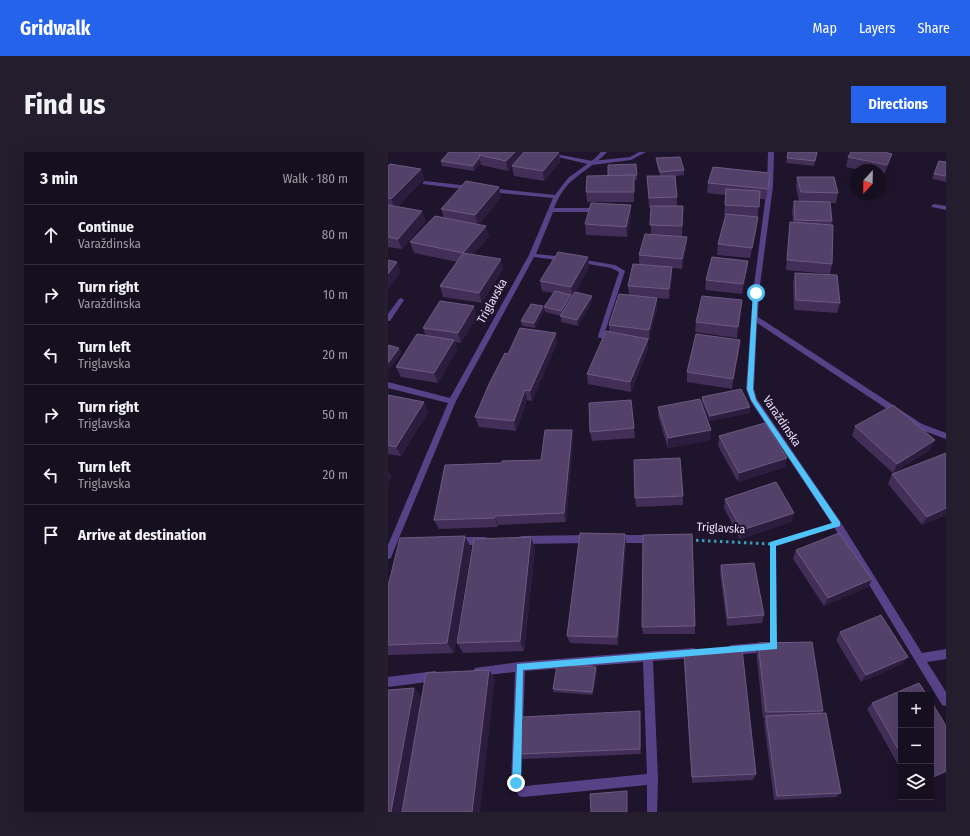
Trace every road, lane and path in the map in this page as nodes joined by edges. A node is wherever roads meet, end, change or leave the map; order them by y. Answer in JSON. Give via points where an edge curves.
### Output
{"nodes":[{"id":1,"x":539,"y":152,"type":"edge"},
{"id":2,"x":604,"y":152,"type":"edge"},
{"id":3,"x":642,"y":152,"type":"edge"},
{"id":4,"x":771,"y":152,"type":"edge"},
{"id":5,"x":592,"y":164,"type":"junction"},
{"id":6,"x":426,"y":183,"type":"dead end"},
{"id":7,"x":479,"y":189,"type":"edge"},
{"id":8,"x":487,"y":189,"type":"edge"},
{"id":9,"x":556,"y":197,"type":"junction"},
{"id":10,"x":934,"y":206,"type":"dead end"},
{"id":11,"x":946,"y":208,"type":"edge"},
{"id":12,"x":552,"y":210,"type":"junction"},
{"id":13,"x":605,"y":210,"type":"edge"},
{"id":14,"x":532,"y":255,"type":"junction"},
{"id":15,"x":401,"y":300,"type":"dead end"},
{"id":16,"x":754,"y":318,"type":"junction"},
{"id":17,"x":388,"y":319,"type":"edge"},
{"id":18,"x":601,"y":336,"type":"dead end"},
{"id":19,"x":388,"y":385,"type":"edge"},
{"id":20,"x":452,"y":401,"type":"junction"},
{"id":21,"x":946,"y":436,"type":"edge"},
{"id":22,"x":837,"y":524,"type":"junction"},
{"id":23,"x":671,"y":539,"type":"joint"},
{"id":24,"x":495,"y":540,"type":"edge"},
{"id":25,"x":511,"y":540,"type":"edge"},
{"id":26,"x":448,"y":541,"type":"edge"},
{"id":27,"x":394,"y":542,"type":"edge"},
{"id":28,"x":772,"y":544,"type":"junction"},
{"id":29,"x":388,"y":555,"type":"edge"},
{"id":30,"x":774,"y":647,"type":"joint"},
{"id":31,"x":719,"y":651,"type":"edge"},
{"id":32,"x":703,"y":653,"type":"edge"},
{"id":33,"x":946,"y":654,"type":"edge"},
{"id":34,"x":648,"y":657,"type":"junction"},
{"id":35,"x":921,"y":658,"type":"junction"},
{"id":36,"x":520,"y":667,"type":"junction"},
{"id":37,"x":465,"y":673,"type":"edge"},
{"id":38,"x":442,"y":676,"type":"edge"},
{"id":39,"x":388,"y":682,"type":"edge"},
{"id":40,"x":946,"y":701,"type":"edge"},
{"id":41,"x":653,"y":779,"type":"junction"},
{"id":42,"x":652,"y":812,"type":"edge"}],
"edges":[{"from":1,"to":5,"type":"street"},
{"from":2,"to":5,"type":"street","name":"Triglavska"},
{"from":3,"to":5,"type":"street","via":[[631,158]]},
{"from":4,"to":16,"type":"street","name":"Varaždinska","via":[[770,186]]},
{"from":5,"to":9,"type":"street","name":"Triglavska","via":[[570,179]]},
{"from":6,"to":7,"type":"street"},
{"from":8,"to":9,"type":"street"},
{"from":9,"to":12,"type":"street","name":"Triglavska"},
{"from":10,"to":11,"type":"street"},
{"from":12,"to":13,"type":"street"},
{"from":12,"to":14,"type":"street","name":"Triglavska"},
{"from":14,"to":18,"type":"street","via":[[613,266],[622,272]]},
{"from":14,"to":20,"type":"street","name":"Triglavska"},
{"from":15,"to":17,"type":"street"},
{"from":16,"to":21,"type":"street","via":[[919,426]]},
{"from":16,"to":22,"type":"street","name":"Varaždinska","via":[[750,389],[754,400]]},
{"from":19,"to":20,"type":"street"},
{"from":20,"to":27,"type":"street","name":"Triglavska"},
{"from":22,"to":28,"type":"path"},
{"from":22,"to":35,"type":"street","name":"Varaždinska"},
{"from":23,"to":25,"type":"street"},
{"from":23,"to":28,"type":"path","name":"Triglavska"},
{"from":24,"to":26,"type":"street"},
{"from":27,"to":29,"type":"street","name":"Triglavska"},
{"from":28,"to":30,"type":"path"},
{"from":30,"to":31,"type":"street"},
{"from":32,"to":34,"type":"street"},
{"from":33,"to":35,"type":"street"},
{"from":34,"to":36,"type":"street"},
{"from":34,"to":41,"type":"street"},
{"from":35,"to":40,"type":"street","name":"Varaždinska"},
{"from":36,"to":37,"type":"street"},
{"from":36,"to":41,"type":"street","via":[[516,783],[523,792]]},
{"from":38,"to":39,"type":"street"},
{"from":41,"to":42,"type":"street"}]}
